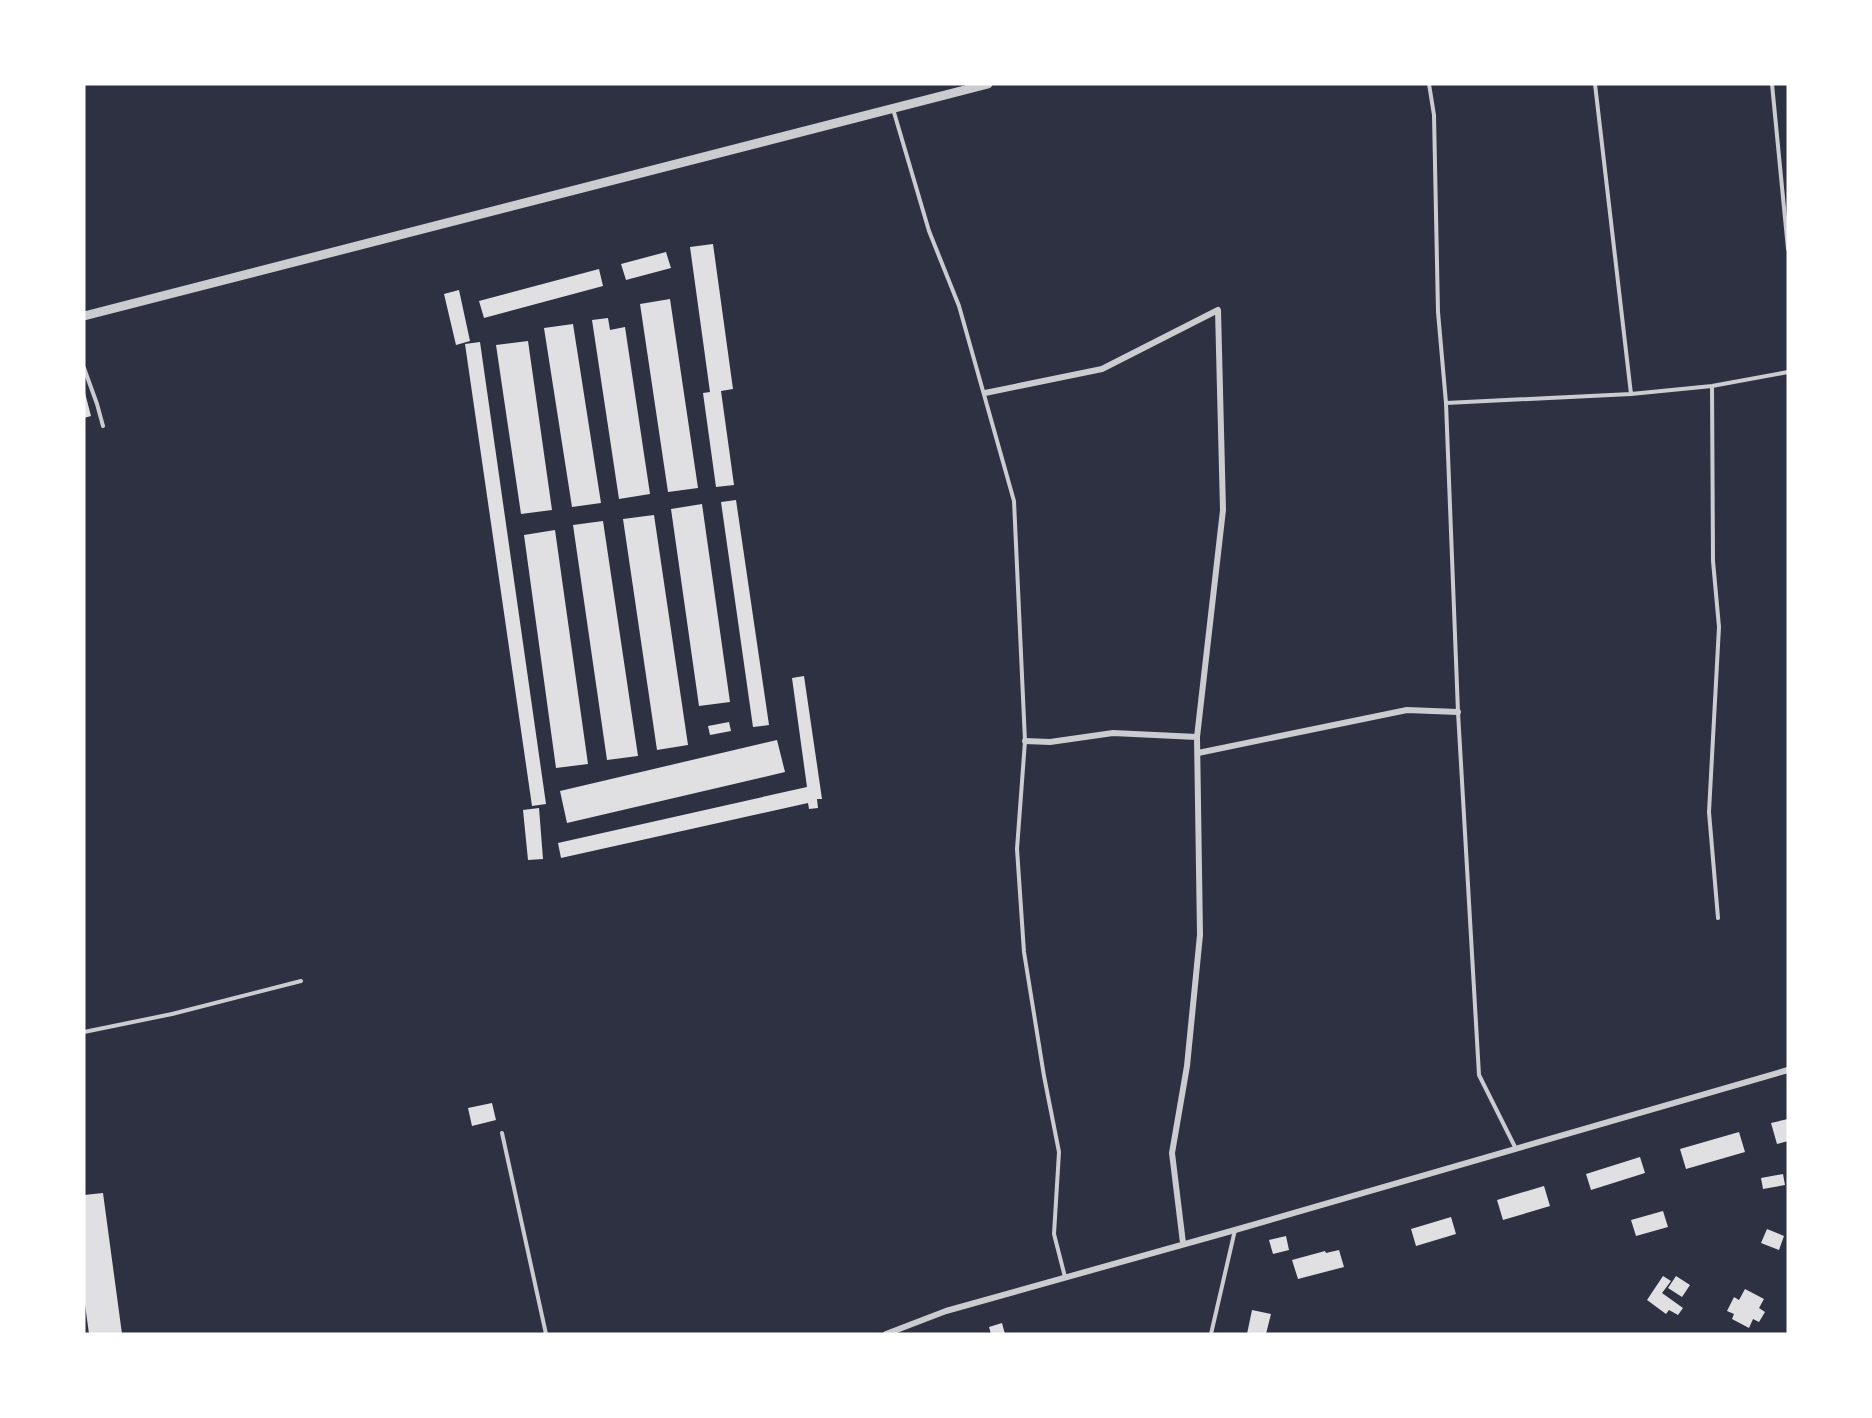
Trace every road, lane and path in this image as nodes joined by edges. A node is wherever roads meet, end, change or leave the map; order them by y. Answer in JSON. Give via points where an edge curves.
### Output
{"nodes":[{"id":1,"x":988,"y":84,"type":"edge"},
{"id":2,"x":1429,"y":84,"type":"edge"},
{"id":3,"x":1595,"y":84,"type":"edge"},
{"id":4,"x":1772,"y":84,"type":"edge"},
{"id":5,"x":892,"y":108,"type":"junction"},
{"id":6,"x":1788,"y":249,"type":"edge"},
{"id":7,"x":84,"y":316,"type":"edge"},
{"id":8,"x":84,"y":368,"type":"edge"},
{"id":9,"x":1788,"y":372,"type":"edge"},
{"id":10,"x":1713,"y":386,"type":"junction"},
{"id":11,"x":985,"y":393,"type":"junction"},
{"id":12,"x":1631,"y":394,"type":"junction"},
{"id":13,"x":1446,"y":403,"type":"junction"},
{"id":14,"x":103,"y":426,"type":"dead end"},
{"id":15,"x":1458,"y":712,"type":"junction"},
{"id":16,"x":1197,"y":737,"type":"junction"},
{"id":17,"x":1025,"y":741,"type":"junction"},
{"id":18,"x":1198,"y":753,"type":"junction"},
{"id":19,"x":1718,"y":918,"type":"dead end"},
{"id":20,"x":301,"y":981,"type":"dead end"},
{"id":21,"x":84,"y":1032,"type":"edge"},
{"id":22,"x":1788,"y":1070,"type":"edge"},
{"id":23,"x":502,"y":1133,"type":"dead end"},
{"id":24,"x":1516,"y":1149,"type":"junction"},
{"id":25,"x":1235,"y":1230,"type":"junction"},
{"id":26,"x":1184,"y":1244,"type":"junction"},
{"id":27,"x":1065,"y":1277,"type":"junction"},
{"id":28,"x":546,"y":1334,"type":"edge"},
{"id":29,"x":886,"y":1334,"type":"edge"},
{"id":30,"x":1211,"y":1334,"type":"edge"}],
"edges":[{"from":1,"to":5,"type":"street"},
{"from":2,"to":13,"type":"lane","via":[[1434,115],[1438,312]]},
{"from":3,"to":12,"type":"lane"},
{"from":4,"to":6,"type":"lane"},
{"from":5,"to":7,"type":"street"},
{"from":5,"to":11,"type":"lane"},
{"from":8,"to":14,"type":"lane"},
{"from":9,"to":10,"type":"lane"},
{"from":10,"to":12,"type":"lane"},
{"from":10,"to":19,"type":"lane","via":[[1713,561],[1719,627],[1709,812]]},
{"from":11,"to":16,"type":"street","via":[[1102,369],[1218,309],[1223,510]]},
{"from":11,"to":17,"type":"lane","via":[[1014,501]]},
{"from":12,"to":13,"type":"lane"},
{"from":13,"to":15,"type":"lane"},
{"from":15,"to":18,"type":"street","via":[[1407,710]]},
{"from":15,"to":24,"type":"lane","via":[[1479,1075]]},
{"from":16,"to":17,"type":"street","via":[[1113,733],[1050,742]]},
{"from":16,"to":18,"type":"street"},
{"from":17,"to":27,"type":"lane","via":[[1017,849],[1024,952],[1059,1152],[1054,1234]]},
{"from":18,"to":26,"type":"street","via":[[1200,935],[1188,1066],[1172,1153]]},
{"from":20,"to":21,"type":"lane"},
{"from":22,"to":24,"type":"street"},
{"from":23,"to":28,"type":"lane"},
{"from":24,"to":25,"type":"street"},
{"from":25,"to":26,"type":"street"},
{"from":25,"to":30,"type":"lane"},
{"from":26,"to":27,"type":"street"},
{"from":27,"to":29,"type":"street","via":[[946,1311]]}]}
